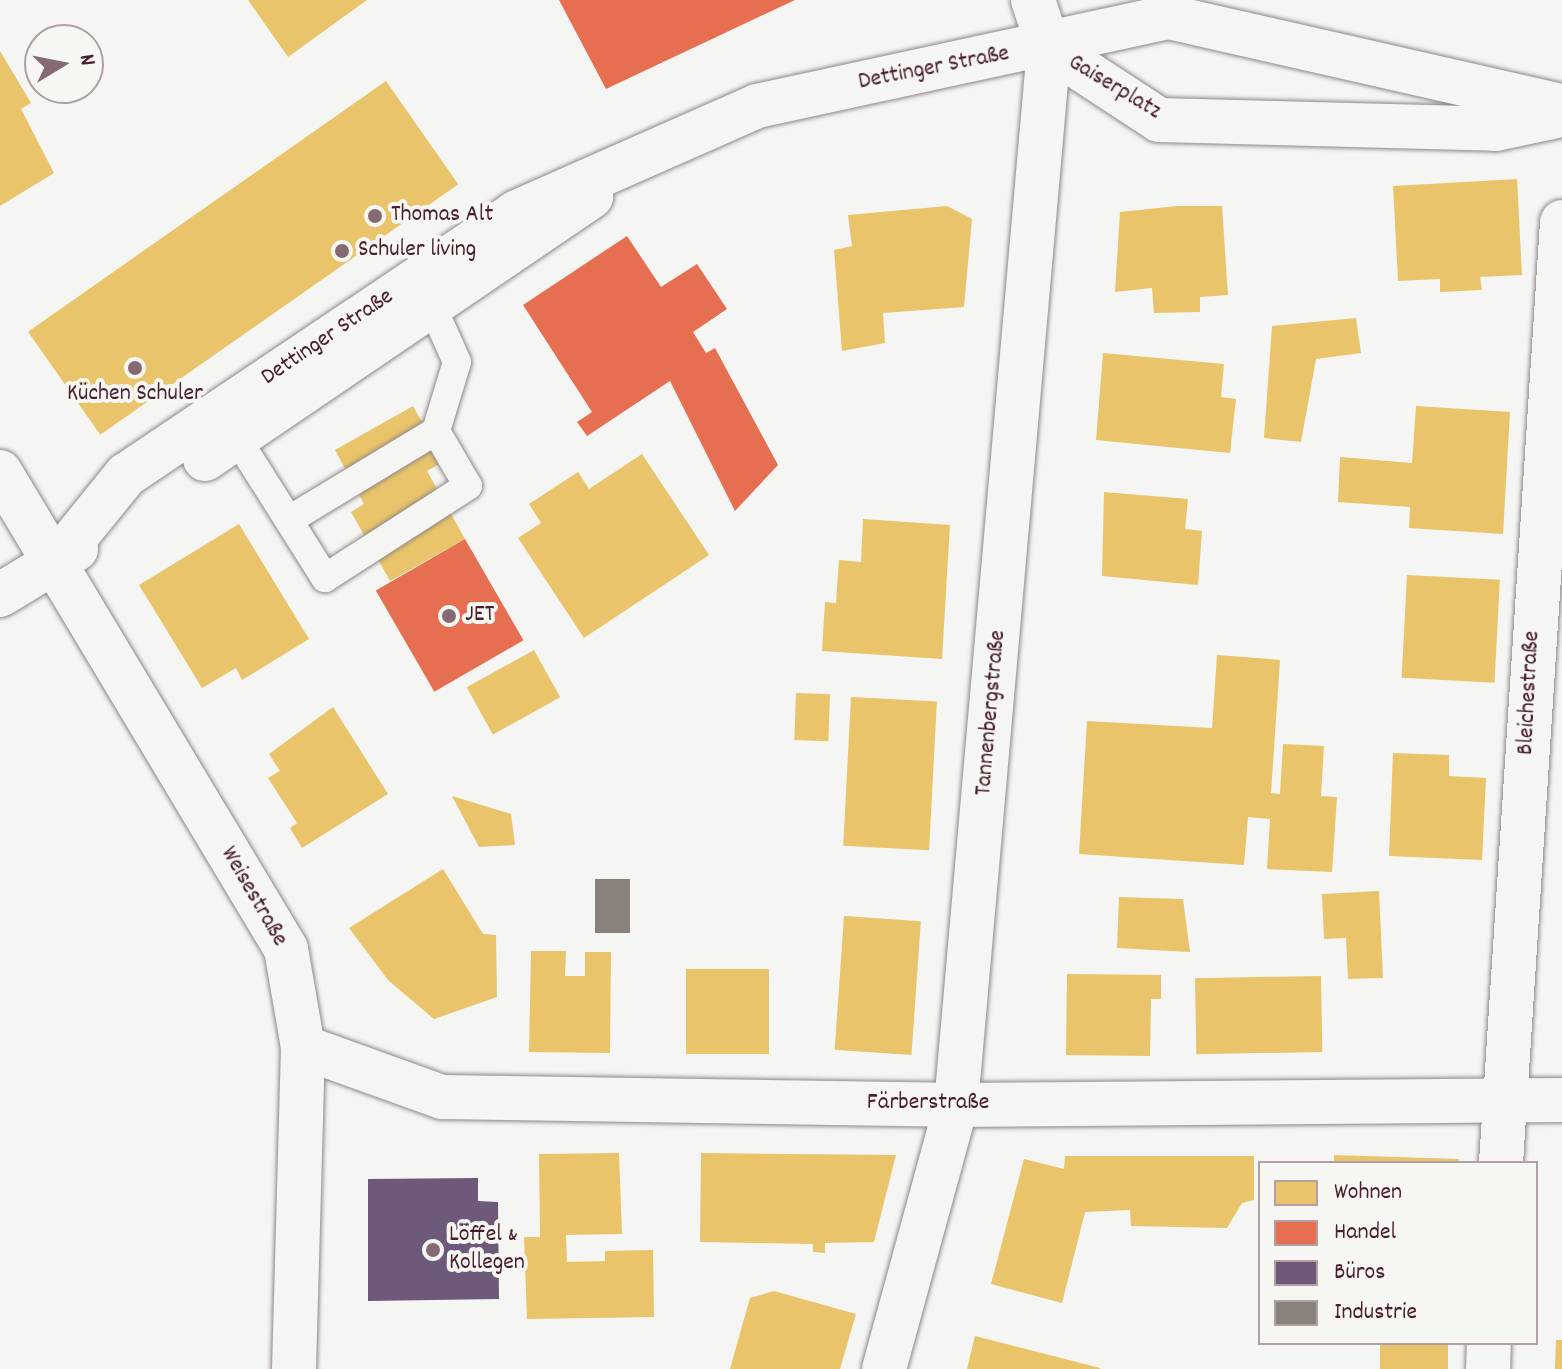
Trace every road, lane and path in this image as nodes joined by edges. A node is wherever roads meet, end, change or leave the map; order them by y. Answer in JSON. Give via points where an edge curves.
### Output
{"nodes":[{"id":1,"x":1033,"y":0,"type":"edge"},
{"id":2,"x":1060,"y":0,"type":"edge"},
{"id":3,"x":1049,"y":48,"type":"junction"},
{"id":4,"x":1562,"y":106,"type":"edge"},
{"id":5,"x":1562,"y":115,"type":"edge"},
{"id":6,"x":639,"y":159,"type":"junction"},
{"id":7,"x":1562,"y":222,"type":"edge"},
{"id":8,"x":433,"y":308,"type":"junction"},
{"id":9,"x":436,"y":431,"type":"junction"},
{"id":10,"x":236,"y":437,"type":"junction"},
{"id":11,"x":0,"y":472,"type":"edge"},
{"id":12,"x":289,"y":520,"type":"junction"},
{"id":13,"x":53,"y":565,"type":"junction"},
{"id":14,"x":0,"y":595,"type":"edge"},
{"id":15,"x":303,"y":1047,"type":"junction"},
{"id":16,"x":1506,"y":1098,"type":"junction"},
{"id":17,"x":1562,"y":1100,"type":"edge"},
{"id":18,"x":956,"y":1105,"type":"junction"},
{"id":19,"x":1501,"y":1161,"type":"edge"},
{"id":20,"x":1489,"y":1345,"type":"edge"},
{"id":21,"x":294,"y":1369,"type":"edge"},
{"id":22,"x":884,"y":1369,"type":"edge"},
{"id":23,"x":1488,"y":1369,"type":"edge"}],
"edges":[{"from":1,"to":3,"type":"street"},
{"from":2,"to":3,"type":"street","name":"Tannenbergstraße"},
{"from":3,"to":4,"type":"street","name":"Gaiserplatz","via":[[1169,17]]},
{"from":3,"to":5,"type":"street","name":"Gaiserplatz","via":[[1159,120],[1496,129]]},
{"from":3,"to":6,"type":"street","name":"Dettinger Straße","via":[[757,106]]},
{"from":3,"to":18,"type":"street","name":"Tannenbergstraße"},
{"from":6,"to":8,"type":"street","name":"Dettinger Straße"},
{"from":6,"to":13,"type":"street","name":"Dettinger Straße","via":[[517,212],[126,475]]},
{"from":7,"to":16,"type":"street","name":"Bleichestraße"},
{"from":8,"to":9,"type":"lane","via":[[457,362]]},
{"from":8,"to":10,"type":"street","name":"Dettinger Straße"},
{"from":9,"to":12,"type":"lane"},
{"from":9,"to":12,"type":"lane","via":[[468,486],[325,578]]},
{"from":10,"to":12,"type":"lane"},
{"from":10,"to":13,"type":"street","name":"Dettinger Straße"},
{"from":11,"to":13,"type":"street","name":"Weisestraße"},
{"from":13,"to":14,"type":"street","name":"Dettinger Straße"},
{"from":13,"to":15,"type":"street","name":"Weisestraße","via":[[286,949]]},
{"from":15,"to":18,"type":"street","name":"Färberstraße","via":[[442,1097]]},
{"from":15,"to":21,"type":"street","name":"Weisestraße"},
{"from":16,"to":17,"type":"street","name":"Färberstraße"},
{"from":16,"to":18,"type":"street","name":"Färberstraße"},
{"from":16,"to":19,"type":"street","name":"Bleichestraße"},
{"from":18,"to":22,"type":"street","name":"Tannenbergstraße"},
{"from":20,"to":23,"type":"street"}]}
